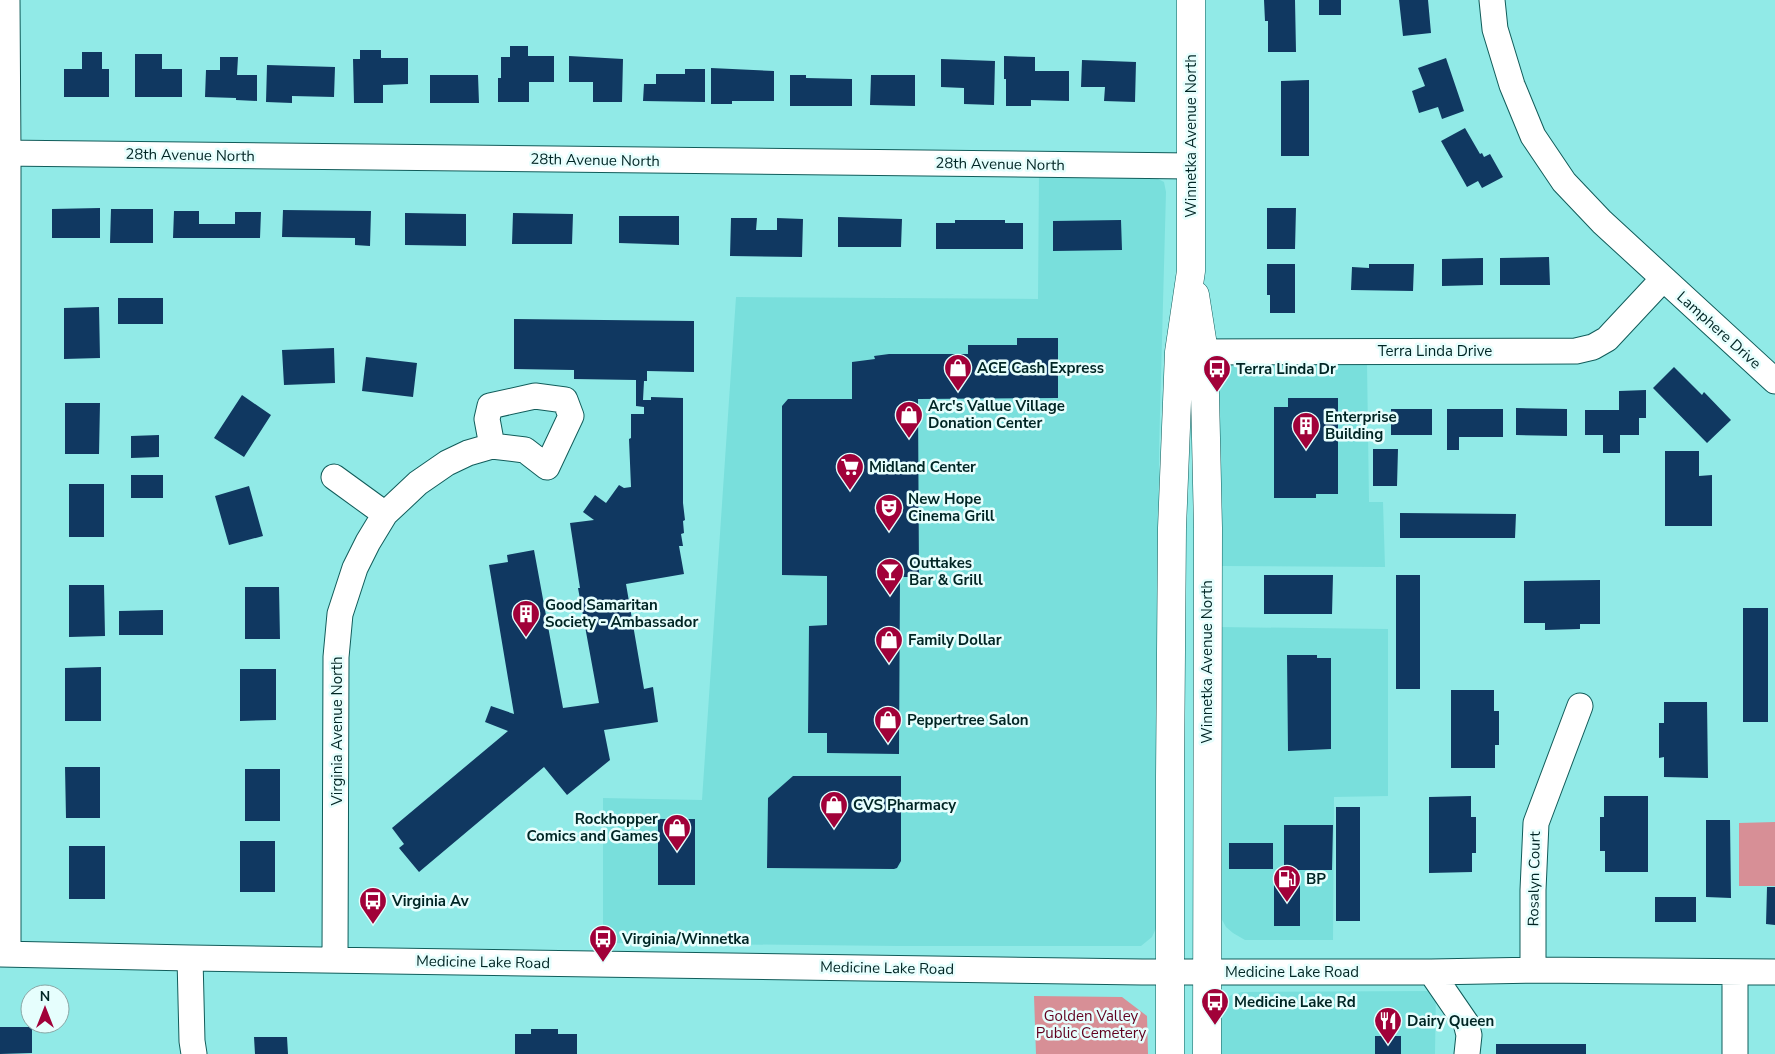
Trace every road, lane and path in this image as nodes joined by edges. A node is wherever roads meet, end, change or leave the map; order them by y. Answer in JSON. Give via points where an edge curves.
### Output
{"nodes":[{"id":1,"x":7,"y":0,"type":"edge"},
{"id":2,"x":1191,"y":0,"type":"edge"},
{"id":3,"x":1492,"y":0,"type":"edge"},
{"id":4,"x":4,"y":153,"type":"edge"},
{"id":5,"x":1191,"y":166,"type":"junction"},
{"id":6,"x":1663,"y":279,"type":"junction"},
{"id":7,"x":1191,"y":352,"type":"junction"},
{"id":8,"x":1775,"y":381,"type":"edge"},
{"id":9,"x":492,"y":446,"type":"junction"},
{"id":10,"x":334,"y":477,"type":"dead end"},
{"id":11,"x":385,"y":514,"type":"junction"},
{"id":12,"x":1580,"y":706,"type":"dead end"},
{"id":13,"x":4,"y":954,"type":"edge"},
{"id":14,"x":190,"y":958,"type":"junction"},
{"id":15,"x":335,"y":959,"type":"junction"},
{"id":16,"x":1533,"y":970,"type":"junction"},
{"id":17,"x":1170,"y":972,"type":"junction"},
{"id":18,"x":1208,"y":972,"type":"junction"},
{"id":19,"x":1431,"y":972,"type":"junction"},
{"id":20,"x":1735,"y":972,"type":"junction"},
{"id":21,"x":1775,"y":972,"type":"edge"},
{"id":22,"x":194,"y":1054,"type":"edge"},
{"id":23,"x":1170,"y":1054,"type":"edge"},
{"id":24,"x":1207,"y":1054,"type":"edge"},
{"id":25,"x":1467,"y":1054,"type":"edge"},
{"id":26,"x":1735,"y":1054,"type":"edge"}],
"edges":[{"from":1,"to":4,"type":"street"},
{"from":2,"to":5,"type":"main road","name":"Winnetka Avenue North"},
{"from":3,"to":6,"type":"street","name":"Lamphere Drive","via":[[1500,48],[1533,136],[1564,182]]},
{"from":4,"to":5,"type":"street","name":"28th Avenue North"},
{"from":4,"to":13,"type":"street"},
{"from":5,"to":7,"type":"main road","name":"Winnetka Avenue North"},
{"from":6,"to":7,"type":"street","name":"Terra Linda Drive","via":[[1607,339],[1576,351]]},
{"from":6,"to":8,"type":"street","name":"Lamphere Drive"},
{"from":7,"to":17,"type":"main road","name":"Winnetka Avenue North","via":[[1172,528]]},
{"from":7,"to":18,"type":"main road","name":"Winnetka Avenue North","via":[[1208,528]]},
{"from":9,"to":9,"type":"street","name":"Virginia Avenue North","via":[[525,450],[547,467],[571,416],[566,400],[535,396],[490,406],[487,419]]},
{"from":9,"to":11,"type":"street","name":"Virginia Avenue North","via":[[447,463],[418,483]]},
{"from":10,"to":11,"type":"street"},
{"from":11,"to":15,"type":"street","name":"Virginia Avenue North","via":[[355,568],[340,614],[336,657]]},
{"from":12,"to":16,"type":"street","name":"Rosalyn Court","via":[[1536,823]]},
{"from":13,"to":14,"type":"street","name":"Medicine Lake Road"},
{"from":14,"to":15,"type":"street","name":"Medicine Lake Road"},
{"from":14,"to":22,"type":"street"},
{"from":15,"to":17,"type":"street","name":"Medicine Lake Road"},
{"from":16,"to":19,"type":"street","name":"Medicine Lake Road"},
{"from":16,"to":20,"type":"street","name":"Medicine Lake Road"},
{"from":17,"to":18,"type":"street","name":"Medicine Lake Road"},
{"from":17,"to":23,"type":"main road","name":"Winnetka Avenue North"},
{"from":18,"to":19,"type":"street","name":"Medicine Lake Road"},
{"from":18,"to":24,"type":"main road","name":"Winnetka Avenue North"},
{"from":19,"to":25,"type":"street","via":[[1466,1023],[1469,1035]]},
{"from":20,"to":21,"type":"street","name":"Medicine Lake Road"},
{"from":20,"to":26,"type":"street"}]}
